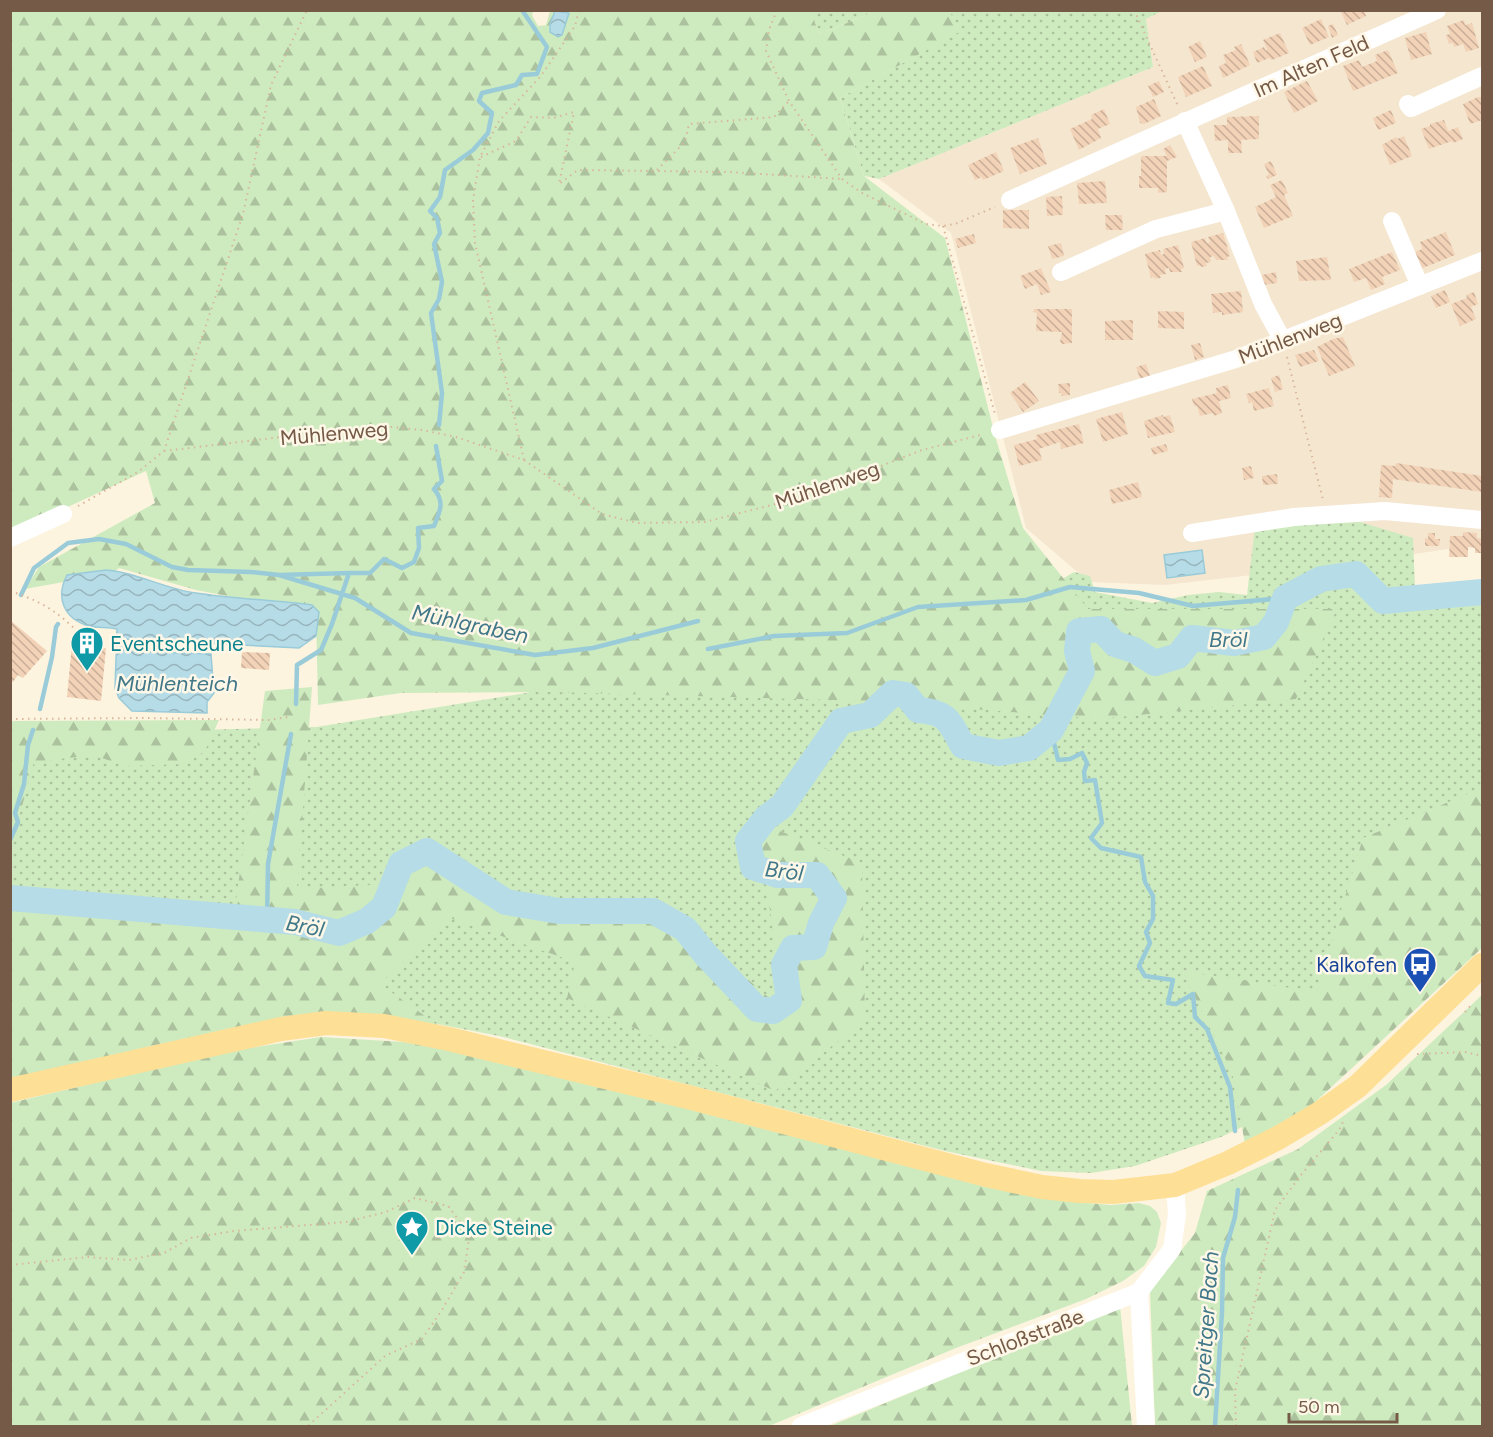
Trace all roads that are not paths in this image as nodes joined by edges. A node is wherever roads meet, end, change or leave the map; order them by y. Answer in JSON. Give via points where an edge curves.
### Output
{"nodes":[{"id":1,"x":1437,"y":10,"type":"edge"},
{"id":2,"x":1482,"y":76,"type":"edge"},
{"id":3,"x":1408,"y":104,"type":"dead end"},
{"id":4,"x":1185,"y":121,"type":"junction"},
{"id":5,"x":1010,"y":200,"type":"road end"},
{"id":6,"x":1226,"y":211,"type":"junction"},
{"id":7,"x":1392,"y":221,"type":"dead end"},
{"id":8,"x":1482,"y":261,"type":"edge"},
{"id":9,"x":1061,"y":273,"type":"dead end"},
{"id":10,"x":1420,"y":286,"type":"junction"},
{"id":11,"x":1283,"y":341,"type":"junction"},
{"id":12,"x":1000,"y":430,"type":"road end"},
{"id":13,"x":63,"y":514,"type":"road end"},
{"id":14,"x":1482,"y":520,"type":"edge"},
{"id":15,"x":1192,"y":533,"type":"dead end"},
{"id":16,"x":10,"y":538,"type":"edge"},
{"id":17,"x":1482,"y":965,"type":"edge"},
{"id":18,"x":10,"y":1090,"type":"edge"},
{"id":19,"x":1174,"y":1185,"type":"junction"},
{"id":20,"x":1139,"y":1292,"type":"junction"},
{"id":21,"x":801,"y":1426,"type":"edge"},
{"id":22,"x":1146,"y":1426,"type":"edge"}],
"edges":[{"from":1,"to":4,"type":"street","name":"Im Alten Feld"},
{"from":2,"to":3,"type":"street","via":[[1411,108]]},
{"from":4,"to":5,"type":"street","name":"Im Alten Feld"},
{"from":4,"to":6,"type":"street"},
{"from":6,"to":9,"type":"street","via":[[1156,229]]},
{"from":6,"to":11,"type":"street","via":[[1263,304]]},
{"from":7,"to":10,"type":"street"},
{"from":8,"to":10,"type":"street","name":"Mühlenweg"},
{"from":10,"to":11,"type":"street","name":"Mühlenweg"},
{"from":11,"to":12,"type":"street","name":"Mühlenweg","via":[[1236,359]]},
{"from":13,"to":16,"type":"street"},
{"from":14,"to":15,"type":"street","via":[[1385,511],[1326,514]]},
{"from":17,"to":19,"type":"main road","via":[[1358,1086],[1278,1138]]},
{"from":18,"to":19,"type":"main road","via":[[281,1029],[326,1023],[384,1026],[512,1053],[1042,1187],[1113,1192]]},
{"from":19,"to":20,"type":"street","via":[[1172,1249]]},
{"from":20,"to":21,"type":"street","name":"Schloßstraße"},
{"from":20,"to":22,"type":"street"}]}
